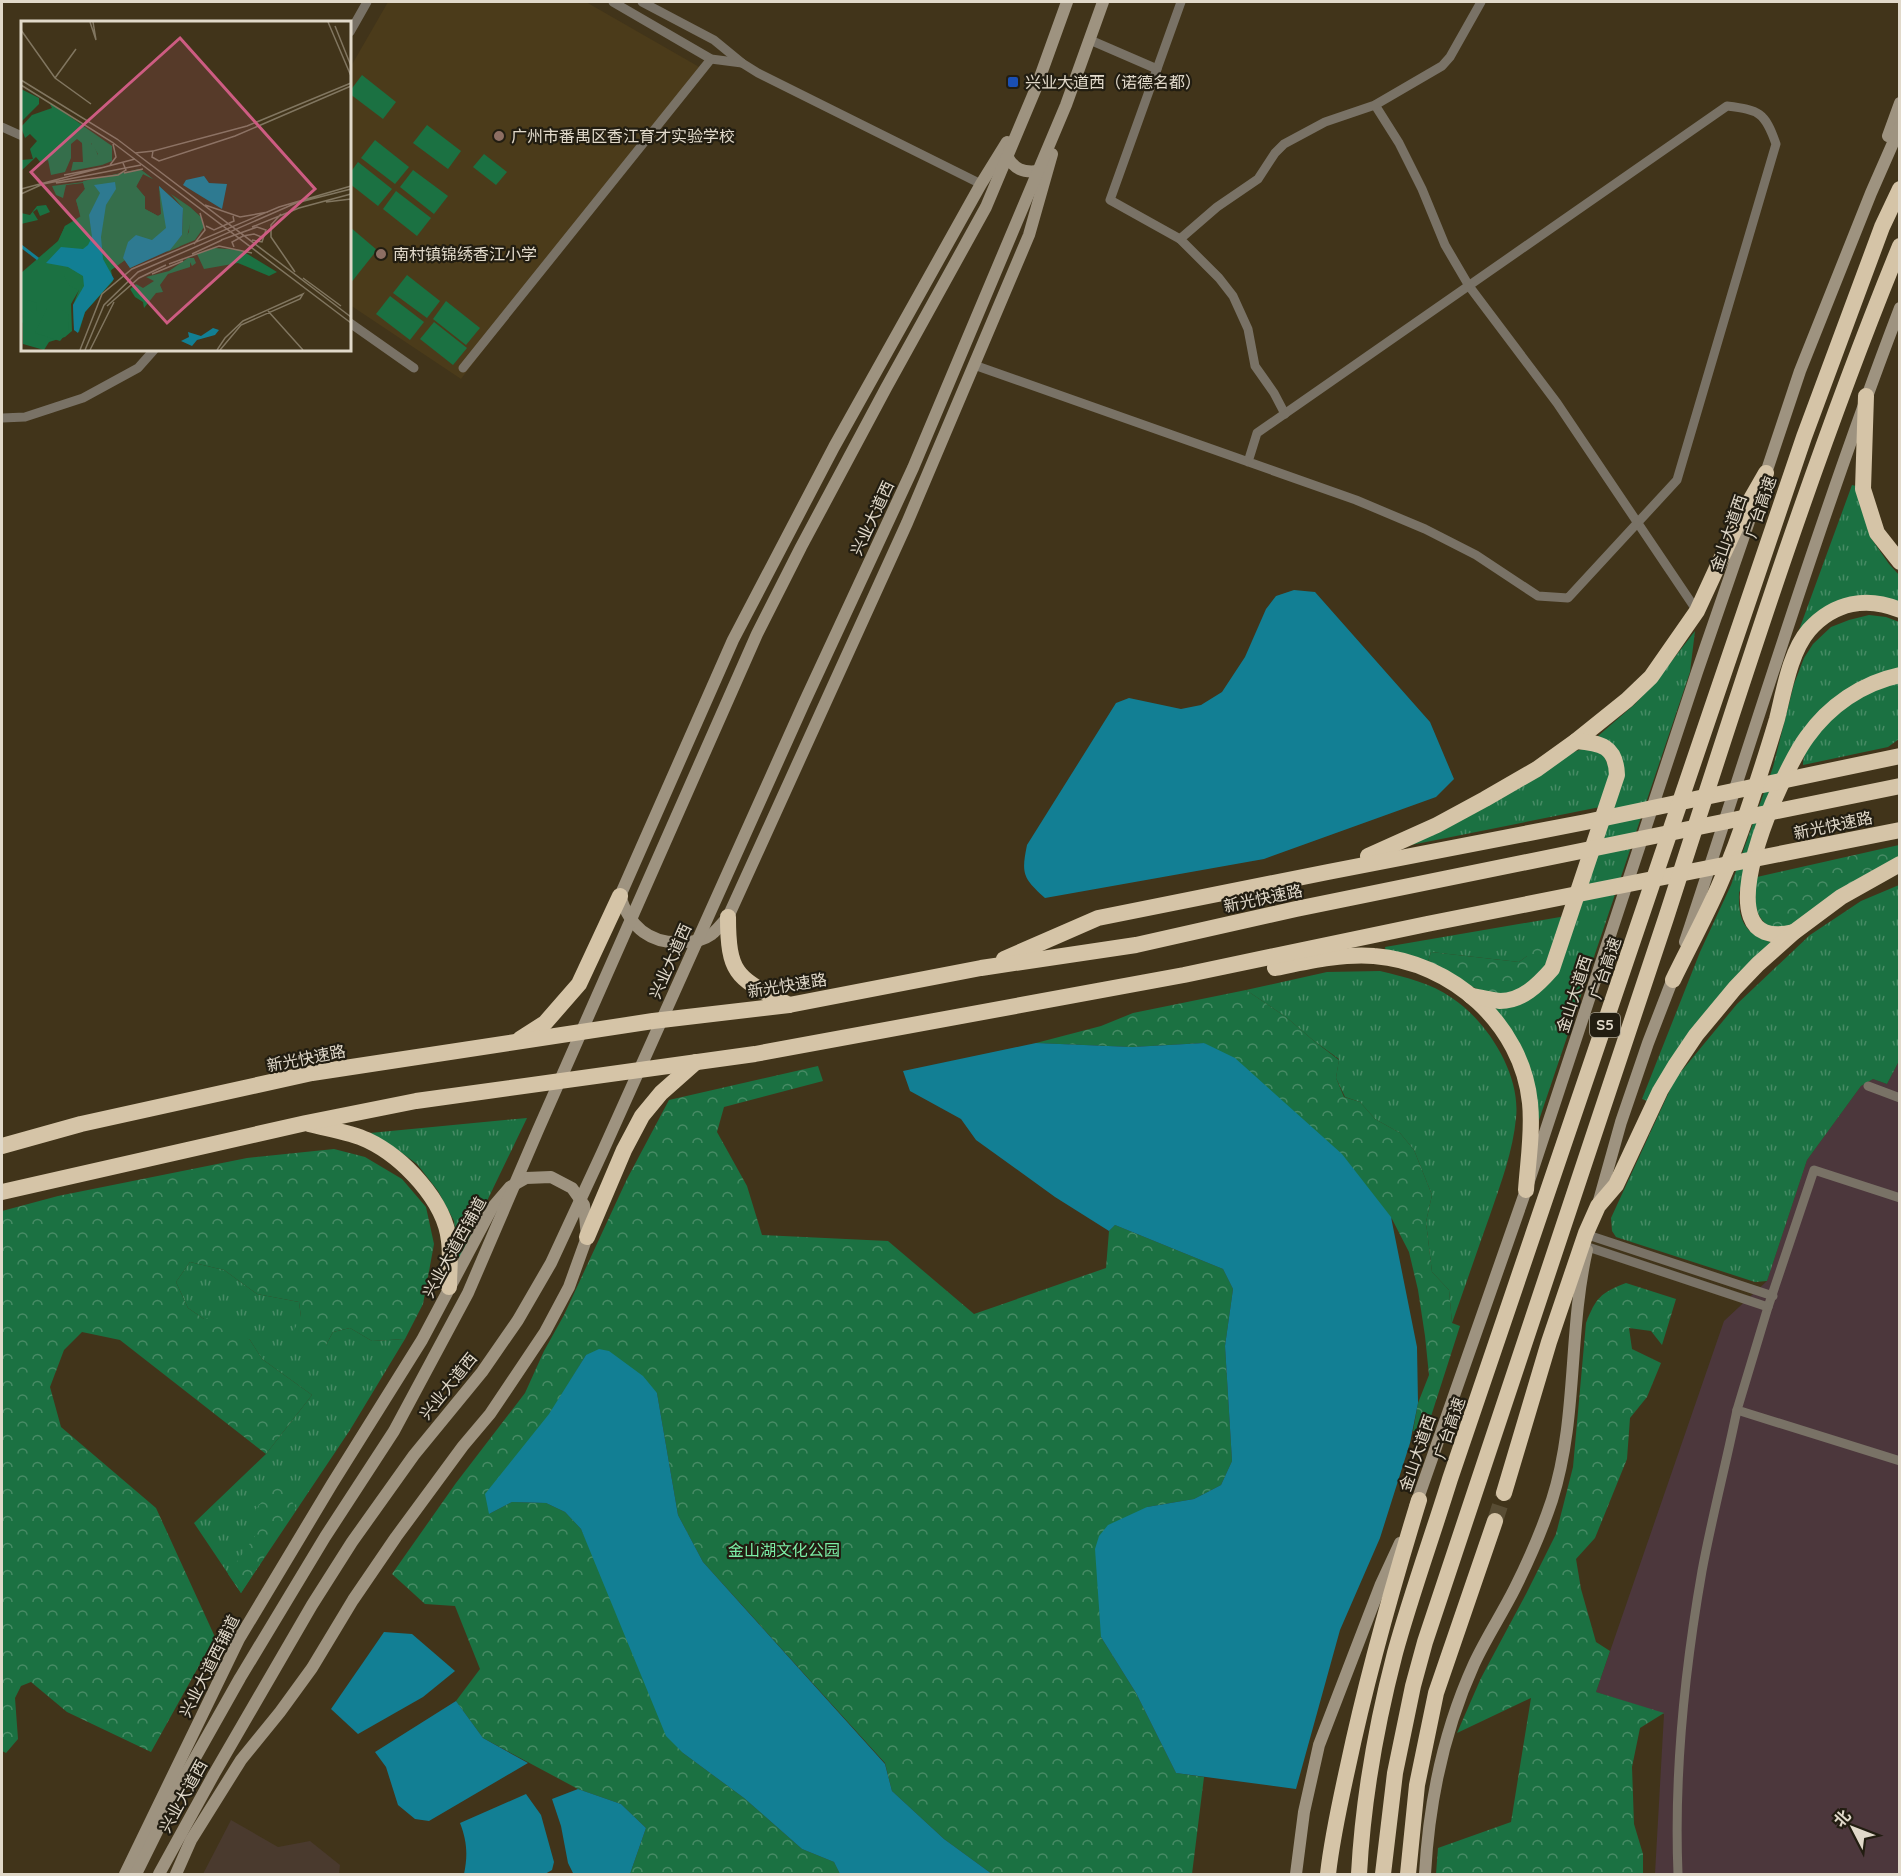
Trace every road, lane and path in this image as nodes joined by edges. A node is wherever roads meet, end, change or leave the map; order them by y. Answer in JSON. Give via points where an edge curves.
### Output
{"nodes":[{"id":1,"x":367,"y":2,"type":"edge"},
{"id":2,"x":613,"y":2,"type":"edge"},
{"id":3,"x":642,"y":2,"type":"edge"},
{"id":4,"x":1067,"y":2,"type":"edge"},
{"id":5,"x":1103,"y":2,"type":"edge"},
{"id":6,"x":1181,"y":2,"type":"edge"},
{"id":7,"x":1468,"y":2,"type":"edge"},
{"id":8,"x":1480,"y":4,"type":"edge"},
{"id":9,"x":351,"y":30,"type":"edge"},
{"id":10,"x":1090,"y":40,"type":"junction"},
{"id":11,"x":711,"y":59,"type":"junction"},
{"id":12,"x":742,"y":63,"type":"junction"},
{"id":13,"x":1157,"y":69,"type":"junction"},
{"id":14,"x":1036,"y":88,"type":"junction"},
{"id":15,"x":1899,"y":103,"type":"edge"},
{"id":16,"x":1066,"y":105,"type":"junction"},
{"id":17,"x":1375,"y":105,"type":"junction"},
{"id":18,"x":2,"y":127,"type":"edge"},
{"id":19,"x":1899,"y":127,"type":"edge"},
{"id":20,"x":21,"y":136,"type":"edge"},
{"id":21,"x":1007,"y":156,"type":"junction"},
{"id":22,"x":1038,"y":171,"type":"junction"},
{"id":23,"x":981,"y":184,"type":"junction"},
{"id":24,"x":1899,"y":189,"type":"edge"},
{"id":25,"x":1871,"y":193,"type":"junction"},
{"id":26,"x":1180,"y":239,"type":"junction"},
{"id":27,"x":1899,"y":246,"type":"edge"},
{"id":28,"x":1469,"y":286,"type":"junction"},
{"id":29,"x":1899,"y":308,"type":"edge"},
{"id":30,"x":351,"y":324,"type":"edge"},
{"id":31,"x":153,"y":351,"type":"edge"},
{"id":32,"x":974,"y":365,"type":"junction"},
{"id":33,"x":414,"y":368,"type":"dead end"},
{"id":34,"x":463,"y":368,"type":"dead end"},
{"id":35,"x":1866,"y":396,"type":"junction"},
{"id":36,"x":1285,"y":414,"type":"junction"},
{"id":37,"x":2,"y":418,"type":"edge"},
{"id":38,"x":1248,"y":462,"type":"junction"},
{"id":39,"x":1766,"y":473,"type":"junction"},
{"id":40,"x":1637,"y":523,"type":"junction"},
{"id":41,"x":1899,"y":562,"type":"edge"},
{"id":42,"x":1899,"y":610,"type":"edge"},
{"id":43,"x":1697,"y":611,"type":"junction"},
{"id":44,"x":1899,"y":675,"type":"edge"},
{"id":45,"x":1576,"y":741,"type":"junction"},
{"id":46,"x":1899,"y":747,"type":"edge"},
{"id":47,"x":1899,"y":756,"type":"edge"},
{"id":48,"x":1862,"y":763,"type":"junction"},
{"id":49,"x":1899,"y":786,"type":"edge"},
{"id":50,"x":1899,"y":830,"type":"edge"},
{"id":51,"x":1899,"y":864,"type":"edge"},
{"id":52,"x":1328,"y":872,"type":"junction"},
{"id":53,"x":620,"y":896,"type":"junction"},
{"id":54,"x":728,"y":916,"type":"junction"},
{"id":55,"x":1794,"y":932,"type":"junction"},
{"id":56,"x":981,"y":968,"type":"junction"},
{"id":57,"x":1673,"y":980,"type":"junction"},
{"id":58,"x":1471,"y":995,"type":"junction"},
{"id":59,"x":1048,"y":1000,"type":"junction"},
{"id":60,"x":789,"y":1005,"type":"junction"},
{"id":61,"x":514,"y":1043,"type":"junction"},
{"id":62,"x":696,"y":1062,"type":"junction"},
{"id":63,"x":1868,"y":1086,"type":"dead end"},
{"id":64,"x":1899,"y":1098,"type":"edge"},
{"id":65,"x":306,"y":1123,"type":"junction"},
{"id":66,"x":2,"y":1146,"type":"edge"},
{"id":67,"x":1526,"y":1190,"type":"junction"},
{"id":68,"x":2,"y":1192,"type":"edge"},
{"id":69,"x":1899,"y":1198,"type":"edge"},
{"id":70,"x":1598,"y":1206,"type":"junction"},
{"id":71,"x":588,"y":1236,"type":"junction"},
{"id":72,"x":1589,"y":1242,"type":"junction"},
{"id":73,"x":449,"y":1287,"type":"junction"},
{"id":74,"x":1773,"y":1296,"type":"junction"},
{"id":75,"x":1768,"y":1307,"type":"junction"},
{"id":76,"x":1737,"y":1410,"type":"junction"},
{"id":77,"x":1899,"y":1461,"type":"edge"},
{"id":78,"x":1504,"y":1493,"type":"tunnel mouth"},
{"id":79,"x":1419,"y":1500,"type":"junction"},
{"id":80,"x":1495,"y":1521,"type":"tunnel mouth"},
{"id":81,"x":125,"y":1875,"type":"edge"},
{"id":82,"x":136,"y":1875,"type":"edge"},
{"id":83,"x":159,"y":1875,"type":"edge"},
{"id":84,"x":176,"y":1875,"type":"edge"},
{"id":85,"x":1296,"y":1875,"type":"edge"},
{"id":86,"x":1328,"y":1875,"type":"edge"},
{"id":87,"x":1359,"y":1875,"type":"edge"},
{"id":88,"x":1383,"y":1875,"type":"edge"},
{"id":89,"x":1408,"y":1875,"type":"edge"},
{"id":90,"x":1425,"y":1875,"type":"edge"},
{"id":91,"x":1678,"y":1875,"type":"edge"}],
"edges":[{"from":1,"to":9,"type":"street"},
{"from":2,"to":11,"type":"street"},
{"from":3,"to":12,"type":"street","via":[[714,40]]},
{"from":4,"to":14,"type":"main road","name":"兴业大道西"},
{"from":5,"to":10,"type":"main road","name":"兴业大道西"},
{"from":6,"to":13,"type":"street"},
{"from":7,"to":8,"type":"street"},
{"from":8,"to":17,"type":"street","via":[[1442,66]]},
{"from":10,"to":13,"type":"street"},
{"from":10,"to":16,"type":"main road","name":"兴业大道西"},
{"from":11,"to":12,"type":"street"},
{"from":11,"to":34,"type":"street"},
{"from":12,"to":23,"type":"street"},
{"from":13,"to":26,"type":"street","via":[[1110,200]]},
{"from":14,"to":21,"type":"main road","name":"兴业大道西"},
{"from":14,"to":23,"type":"main road"},
{"from":15,"to":25,"type":"main road"},
{"from":16,"to":22,"type":"main road","name":"兴业大道西"},
{"from":16,"to":32,"type":"main road","via":[[1029,235]]},
{"from":17,"to":26,"type":"street","via":[[1325,122],[1284,144],[1258,179]]},
{"from":17,"to":28,"type":"street","via":[[1399,143],[1445,245]]},
{"from":18,"to":20,"type":"street"},
{"from":19,"to":25,"type":"main road","name":"金山大道西"},
{"from":21,"to":22,"type":"main road","via":[[1012,165],[1028,172]]},
{"from":21,"to":82,"type":"main road","name":"兴业大道西","via":[[986,207],[880,398],[757,634],[468,1293],[394,1431],[240,1678],[182,1781]]},
{"from":22,"to":83,"type":"main road","name":"兴业大道西","via":[[913,468],[551,1263],[482,1372],[414,1455],[352,1542],[214,1774]]},
{"from":23,"to":53,"type":"main road","via":[[834,447],[733,640]]},
{"from":24,"to":87,"type":"highway","name":"广台高速","number":"S5","via":[[1804,437],[1450,1479],[1383,1703],[1365,1806]]},
{"from":25,"to":39,"type":"main road","name":"金山大道西","via":[[1800,371]]},
{"from":26,"to":36,"type":"street","via":[[1233,296],[1248,329],[1256,366]]},
{"from":27,"to":88,"type":"highway","number":"S5","via":[[1830,423],[1778,575],[1425,1642],[1395,1773]]},
{"from":28,"to":36,"type":"street"},
{"from":28,"to":40,"type":"street","via":[[1557,403]]},
{"from":28,"to":40,"type":"street","via":[[1727,106],[1751,109],[1769,122],[1776,144],[1677,480]]},
{"from":29,"to":35,"type":"main road"},
{"from":30,"to":33,"type":"street"},
{"from":31,"to":37,"type":"street","via":[[138,368],[83,398],[25,417]]},
{"from":32,"to":38,"type":"street"},
{"from":32,"to":54,"type":"main road","via":[[907,523]]},
{"from":35,"to":41,"type":"highway","via":[[1863,489],[1877,533]]},
{"from":35,"to":57,"type":"main road"},
{"from":36,"to":38,"type":"street","via":[[1257,433]]},
{"from":38,"to":40,"type":"street","via":[[1425,529],[1476,555],[1538,596],[1568,598]]},
{"from":39,"to":43,"type":"highway","via":[[1739,520]]},
{"from":39,"to":67,"type":"main road","name":"金山大道西"},
{"from":40,"to":43,"type":"street"},
{"from":42,"to":57,"type":"highway","via":[[1884,604],[1858,602],[1819,619],[1807,632],[1787,678],[1751,803],[1720,885]]},
{"from":43,"to":45,"type":"highway","via":[[1651,677]]},
{"from":44,"to":55,"type":"highway","via":[[1848,696],[1829,712],[1806,738],[1773,800],[1750,875],[1748,912],[1762,930],[1784,935]]},
{"from":45,"to":52,"type":"highway","via":[[1537,769],[1447,820]]},
{"from":45,"to":58,"type":"highway","via":[[1601,744],[1610,751],[1617,764],[1617,775],[1552,969],[1522,996],[1501,1001]]},
{"from":46,"to":48,"type":"highway"},
{"from":47,"to":48,"type":"highway"},
{"from":48,"to":52,"type":"highway"},
{"from":49,"to":56,"type":"highway","name":"新光快速路","via":[[1136,945]]},
{"from":50,"to":59,"type":"highway","name":"新光快速路"},
{"from":51,"to":55,"type":"highway","via":[[1841,897]]},
{"from":52,"to":56,"type":"highway","via":[[1098,918]]},
{"from":53,"to":54,"type":"main road","via":[[624,911],[653,939],[692,942],[711,935]]},
{"from":53,"to":61,"type":"highway","via":[[579,984],[545,1023]]},
{"from":54,"to":60,"type":"highway","via":[[732,963],[740,975]]},
{"from":55,"to":70,"type":"highway","via":[[1750,972],[1696,1035],[1660,1091],[1616,1185]]},
{"from":56,"to":60,"type":"highway","name":"新光快速路"},
{"from":57,"to":70,"type":"main road","via":[[1625,1111]]},
{"from":58,"to":59,"type":"highway","via":[[1422,965],[1373,956],[1321,959],[1123,998]]},
{"from":58,"to":67,"type":"highway","via":[[1501,1026],[1521,1062],[1531,1122]]},
{"from":59,"to":62,"type":"highway"},
{"from":60,"to":61,"type":"highway","name":"新光快速路"},
{"from":61,"to":66,"type":"highway","name":"新光快速路","via":[[312,1073],[81,1124]]},
{"from":62,"to":65,"type":"highway","via":[[416,1101]]},
{"from":62,"to":71,"type":"highway","via":[[642,1116]]},
{"from":63,"to":64,"type":"street"},
{"from":65,"to":68,"type":"highway"},
{"from":65,"to":73,"type":"highway","via":[[367,1140],[420,1181],[442,1215],[449,1239]]},
{"from":67,"to":79,"type":"main road","name":"金山大道西"},
{"from":69,"to":74,"type":"street","via":[[1814,1170]]},
{"from":70,"to":72,"type":"main road"},
{"from":70,"to":78,"type":"highway","via":[[1549,1342]]},
{"from":71,"to":73,"type":"main road","name":"兴业大道西铺道","via":[[584,1205],[572,1188],[551,1177],[525,1178],[510,1187],[492,1208]]},
{"from":71,"to":84,"type":"main road","name":"兴业大道西铺道","via":[[569,1287],[545,1332],[490,1414],[396,1537],[312,1668],[241,1760],[191,1840]]},
{"from":72,"to":74,"type":"street"},
{"from":72,"to":75,"type":"street"},
{"from":72,"to":90,"type":"main road","via":[[1576,1314],[1561,1469],[1533,1549],[1460,1696],[1437,1778]]},
{"from":73,"to":81,"type":"main road","name":"兴业大道西铺道","via":[[422,1340],[239,1639]]},
{"from":74,"to":75,"type":"street"},
{"from":75,"to":76,"type":"street"},
{"from":76,"to":77,"type":"street"},
{"from":76,"to":91,"type":"street","via":[[1692,1636],[1681,1751]]},
{"from":79,"to":85,"type":"main road","name":"金山大道西","via":[[1381,1584],[1319,1745]]},
{"from":79,"to":86,"type":"highway","via":[[1366,1684]]},
{"from":80,"to":89,"type":"highway","via":[[1436,1693],[1417,1785]]}]}
